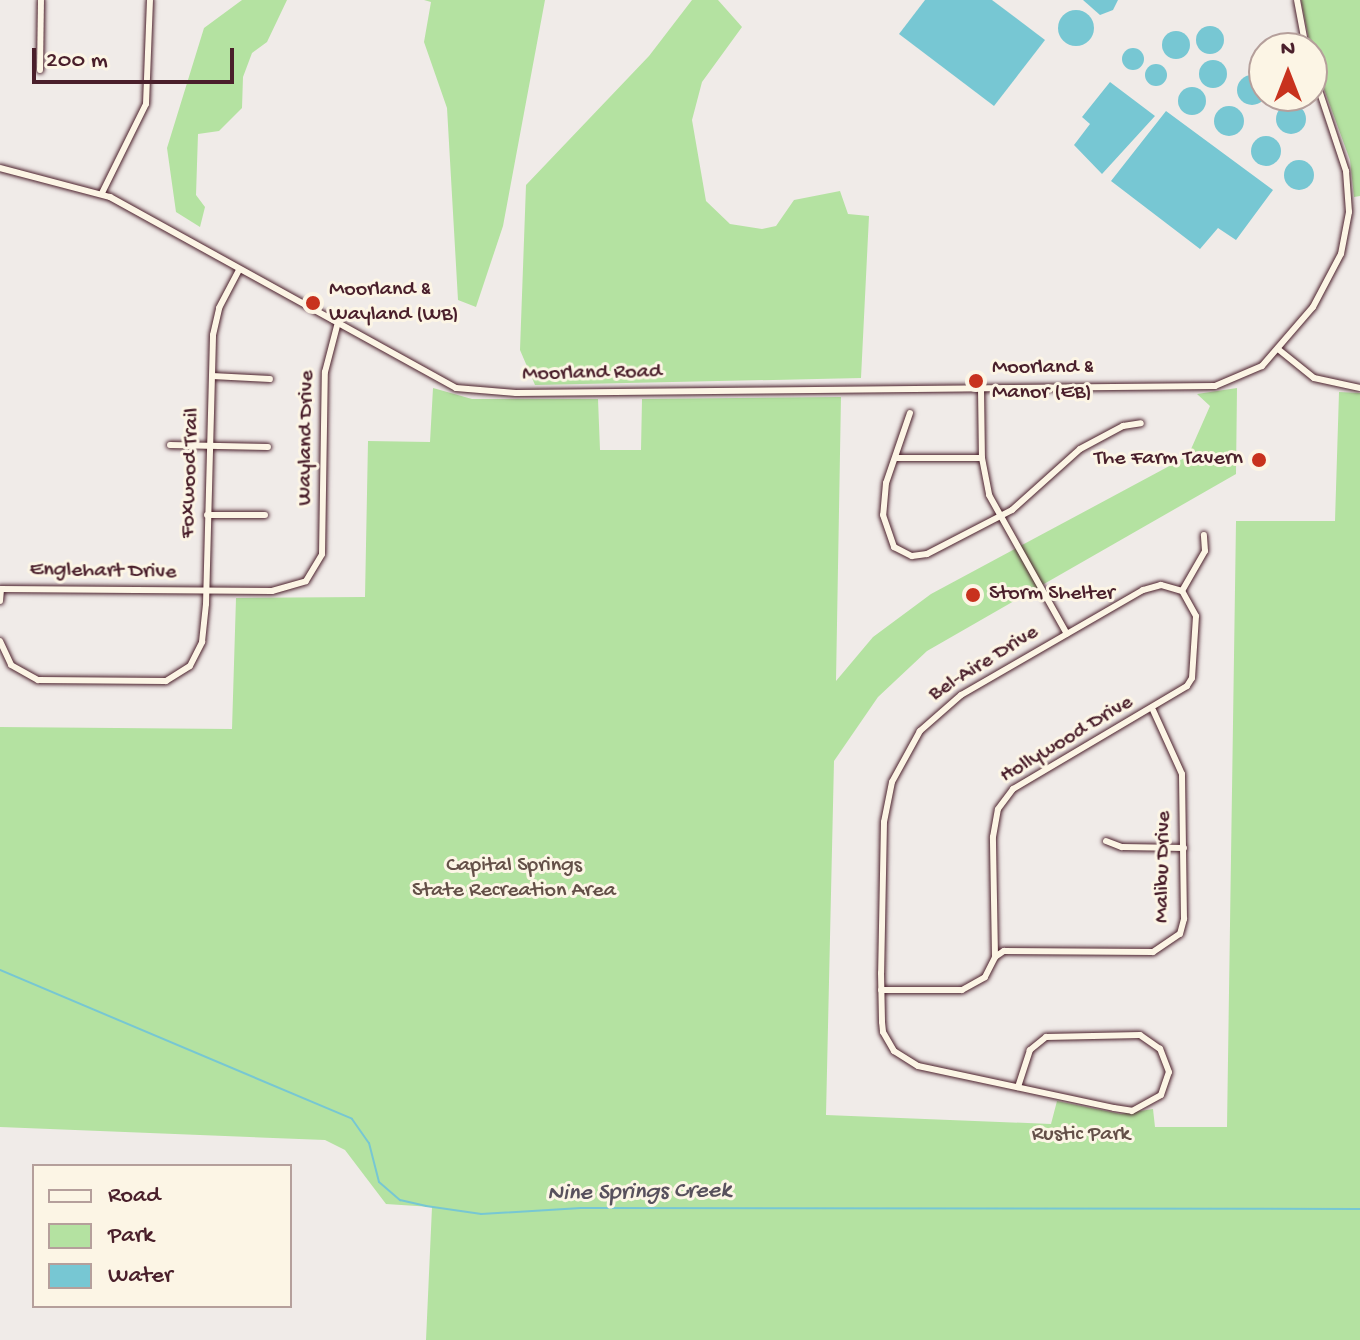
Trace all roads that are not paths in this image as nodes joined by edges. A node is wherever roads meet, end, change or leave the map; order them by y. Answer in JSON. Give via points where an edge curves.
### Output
{"nodes":[{"id":1,"x":41,"y":0,"type":"edge"},
{"id":2,"x":150,"y":0,"type":"edge"},
{"id":3,"x":1297,"y":0,"type":"edge"},
{"id":4,"x":1303,"y":32,"type":"edge"},
{"id":5,"x":40,"y":70,"type":"dead end"},
{"id":6,"x":1326,"y":112,"type":"edge"},
{"id":7,"x":0,"y":168,"type":"edge"},
{"id":8,"x":102,"y":193,"type":"junction"},
{"id":9,"x":239,"y":270,"type":"junction"},
{"id":10,"x":337,"y":326,"type":"junction"},
{"id":11,"x":1278,"y":349,"type":"junction"},
{"id":12,"x":212,"y":376,"type":"junction"},
{"id":13,"x":270,"y":379,"type":"dead end"},
{"id":14,"x":1360,"y":388,"type":"edge"},
{"id":15,"x":981,"y":389,"type":"junction"},
{"id":16,"x":910,"y":413,"type":"dead end"},
{"id":17,"x":1141,"y":423,"type":"dead end"},
{"id":18,"x":170,"y":445,"type":"dead end"},
{"id":19,"x":210,"y":445,"type":"junction"},
{"id":20,"x":268,"y":447,"type":"dead end"},
{"id":21,"x":896,"y":458,"type":"junction"},
{"id":22,"x":982,"y":458,"type":"junction"},
{"id":23,"x":207,"y":515,"type":"junction"},
{"id":24,"x":265,"y":515,"type":"dead end"},
{"id":25,"x":1000,"y":516,"type":"junction"},
{"id":26,"x":1204,"y":535,"type":"dead end"},
{"id":27,"x":322,"y":554,"type":"joint"},
{"id":28,"x":0,"y":589,"type":"edge"},
{"id":29,"x":206,"y":591,"type":"junction"},
{"id":30,"x":1182,"y":591,"type":"junction"},
{"id":31,"x":0,"y":601,"type":"edge"},
{"id":32,"x":1067,"y":634,"type":"junction"},
{"id":33,"x":0,"y":641,"type":"edge"},
{"id":34,"x":1153,"y":710,"type":"junction"},
{"id":35,"x":1106,"y":841,"type":"dead end"},
{"id":36,"x":1184,"y":848,"type":"junction"},
{"id":37,"x":995,"y":957,"type":"junction"},
{"id":38,"x":881,"y":990,"type":"junction"},
{"id":39,"x":1018,"y":1087,"type":"junction"}],
"edges":[{"from":1,"to":5,"type":"street"},
{"from":2,"to":8,"type":"street","via":[[146,104]]},
{"from":3,"to":4,"type":"street"},
{"from":6,"to":11,"type":"street","via":[[1346,171],[1347,231],[1325,289]]},
{"from":7,"to":8,"type":"street","name":"Moorland Road"},
{"from":8,"to":9,"type":"street","name":"Moorland Road"},
{"from":9,"to":10,"type":"street","name":"Moorland Road"},
{"from":9,"to":12,"type":"street","name":"Foxwood Trail","via":[[217,315]]},
{"from":10,"to":15,"type":"street","name":"Moorland Road","via":[[442,384],[476,392]]},
{"from":10,"to":27,"type":"street","name":"Wayland Drive","via":[[325,372]]},
{"from":11,"to":14,"type":"street","via":[[1314,378]]},
{"from":11,"to":15,"type":"street","name":"Moorland Road","via":[[1262,366],[1215,386]]},
{"from":12,"to":13,"type":"street"},
{"from":12,"to":19,"type":"street","name":"Foxwood Trail"},
{"from":15,"to":22,"type":"street"},
{"from":16,"to":21,"type":"street"},
{"from":17,"to":25,"type":"street","via":[[1123,426],[1080,449]]},
{"from":18,"to":19,"type":"street"},
{"from":19,"to":20,"type":"street"},
{"from":19,"to":23,"type":"street","name":"Foxwood Trail"},
{"from":21,"to":22,"type":"street"},
{"from":21,"to":25,"type":"street","via":[[886,483],[883,515],[885,532],[903,553],[927,554]]},
{"from":22,"to":25,"type":"street","via":[[989,495]]},
{"from":23,"to":24,"type":"street"},
{"from":23,"to":29,"type":"street","name":"Foxwood Trail"},
{"from":25,"to":32,"type":"street"},
{"from":26,"to":30,"type":"street","via":[[1205,551]]},
{"from":27,"to":29,"type":"street","name":"Englehart Drive","via":[[306,581],[287,590]]},
{"from":28,"to":29,"type":"street","name":"Englehart Drive"},
{"from":28,"to":31,"type":"street"},
{"from":29,"to":33,"type":"street","name":"Foxwood Trail","via":[[199,652],[180,675],[166,681],[38,680],[11,665]]},
{"from":30,"to":32,"type":"street","name":"Bel-Aire Drive","via":[[1161,585],[1143,590]]},
{"from":30,"to":34,"type":"street","name":"Hollywood Drive","via":[[1196,616],[1192,678]]},
{"from":32,"to":38,"type":"street","name":"Bel-Aire Drive","via":[[946,706],[903,757],[885,814]]},
{"from":34,"to":36,"type":"street","name":"Malibu Drive","via":[[1182,774]]},
{"from":34,"to":37,"type":"street","name":"Hollywood Drive","via":[[1005,796],[993,837]]},
{"from":35,"to":36,"type":"street","via":[[1122,847]]},
{"from":36,"to":37,"type":"street","name":"Malibu Drive","via":[[1184,919],[1168,947],[1153,952],[1004,951]]},
{"from":37,"to":38,"type":"street","via":[[985,977],[972,987]]},
{"from":38,"to":39,"type":"street","name":"Bel-Aire Drive","via":[[883,1032],[894,1051],[918,1066]]},
{"from":39,"to":39,"type":"street","name":"Bel-Aire Drive","via":[[1140,1110],[1161,1095],[1169,1072],[1160,1049],[1140,1035],[1046,1037],[1030,1050]]}]}
